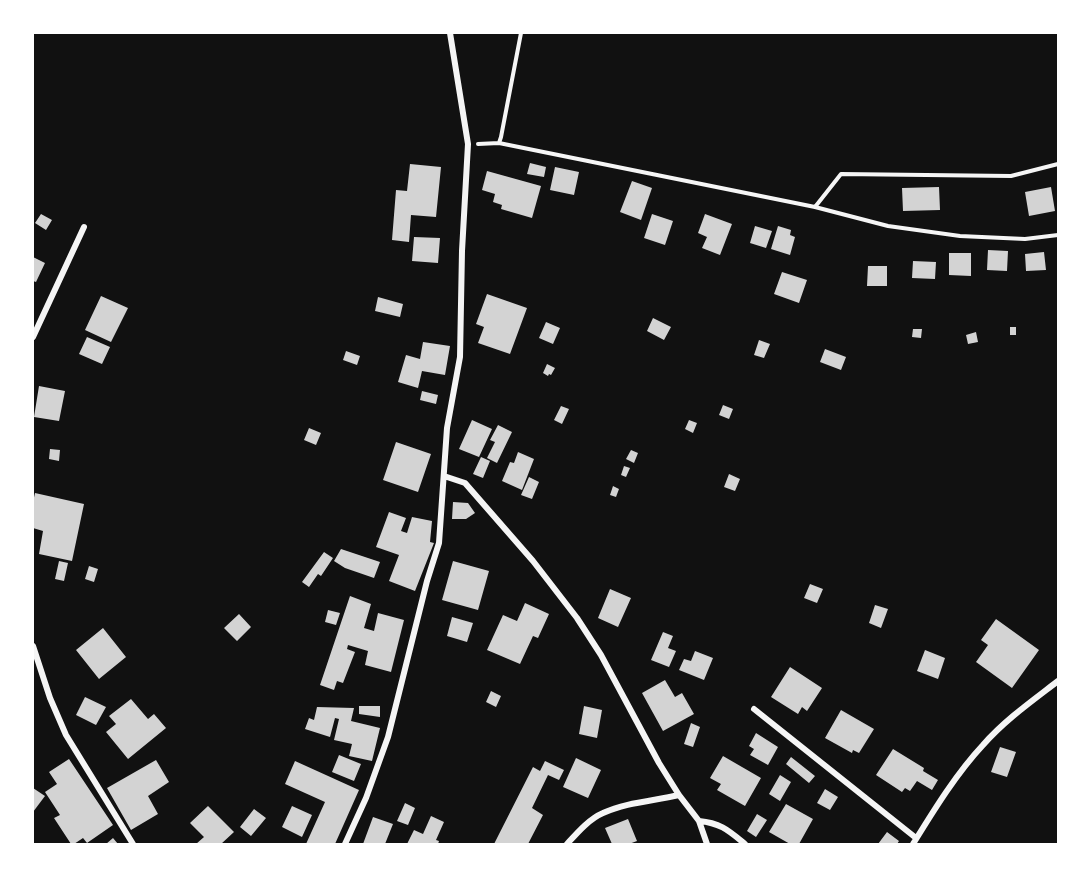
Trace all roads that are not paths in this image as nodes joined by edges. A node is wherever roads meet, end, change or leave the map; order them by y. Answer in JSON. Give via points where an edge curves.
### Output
{"nodes":[{"id":1,"x":450,"y":33,"type":"edge"},
{"id":2,"x":84,"y":227,"type":"dead end"},
{"id":3,"x":33,"y":337,"type":"edge"},
{"id":4,"x":444,"y":476,"type":"junction"},
{"id":5,"x":33,"y":646,"type":"edge"},
{"id":6,"x":1058,"y":681,"type":"edge"},
{"id":7,"x":754,"y":709,"type":"dead end"},
{"id":8,"x":678,"y":795,"type":"junction"},
{"id":9,"x":699,"y":821,"type":"junction"},
{"id":10,"x":915,"y":841,"type":"edge"},
{"id":11,"x":133,"y":844,"type":"edge"},
{"id":12,"x":345,"y":844,"type":"edge"},
{"id":13,"x":567,"y":844,"type":"edge"},
{"id":14,"x":707,"y":844,"type":"edge"},
{"id":15,"x":745,"y":844,"type":"edge"}],
"edges":[{"from":1,"to":4,"type":"street","via":[[468,144],[460,357],[447,428]]},
{"from":2,"to":3,"type":"street"},
{"from":4,"to":8,"type":"street","via":[[465,483],[577,618]]},
{"from":4,"to":12,"type":"street","via":[[439,543],[388,737]]},
{"from":5,"to":11,"type":"street","via":[[66,735]]},
{"from":6,"to":10,"type":"street","via":[[982,745]]},
{"from":7,"to":10,"type":"street"},
{"from":8,"to":9,"type":"street"},
{"from":8,"to":13,"type":"street","via":[[603,813]]},
{"from":9,"to":14,"type":"street"},
{"from":9,"to":15,"type":"street","via":[[713,822]]}]}
